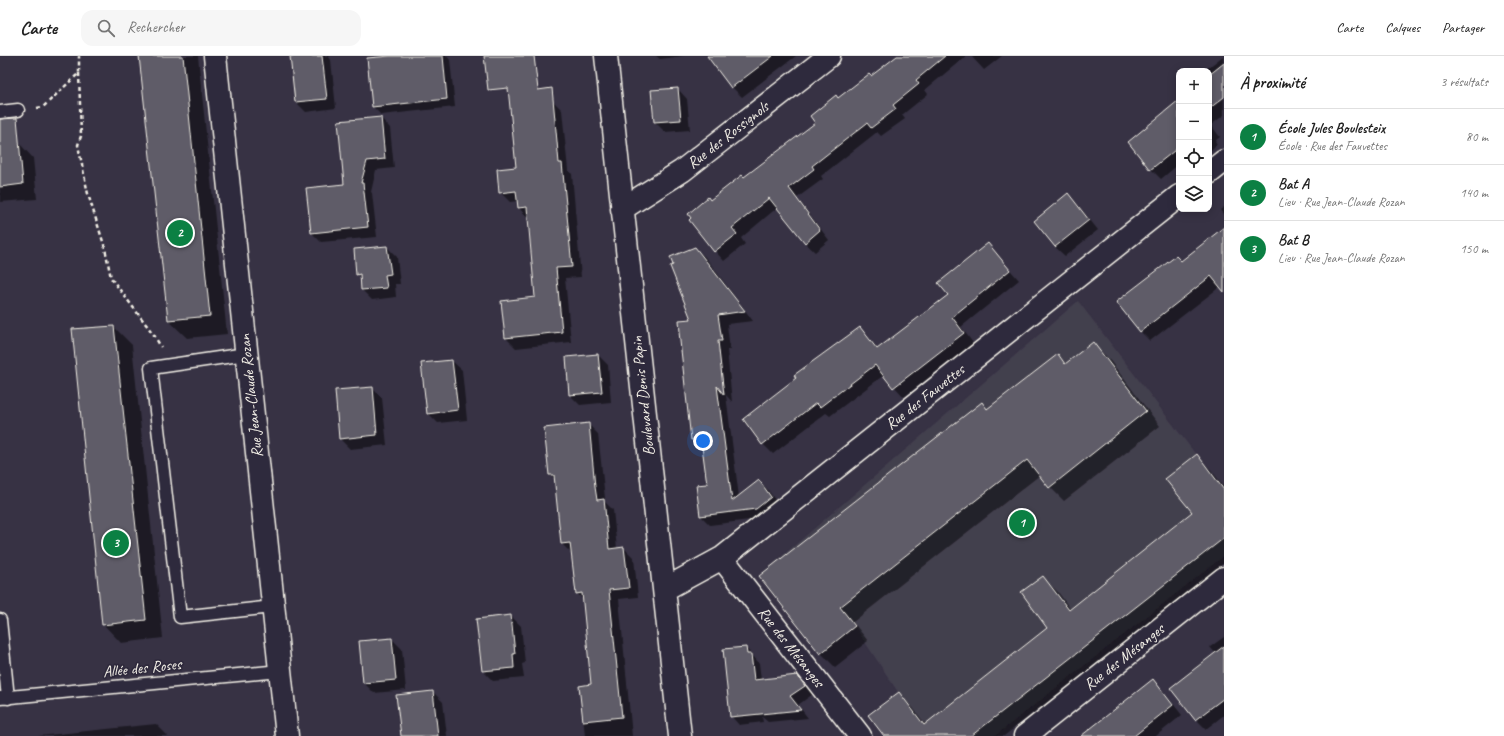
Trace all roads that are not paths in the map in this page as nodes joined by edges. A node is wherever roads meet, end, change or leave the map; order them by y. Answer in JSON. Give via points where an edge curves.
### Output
{"nodes":[{"id":1,"x":215,"y":56,"type":"edge"},
{"id":2,"x":606,"y":56,"type":"edge"},
{"id":3,"x":829,"y":56,"type":"edge"},
{"id":4,"x":18,"y":110,"type":"road end"},
{"id":5,"x":0,"y":112,"type":"edge"},
{"id":6,"x":1224,"y":161,"type":"edge"},
{"id":7,"x":1212,"y":171,"type":"edge"},
{"id":8,"x":1176,"y":198,"type":"edge"},
{"id":9,"x":622,"y":208,"type":"junction"},
{"id":10,"x":246,"y":354,"type":"junction"},
{"id":11,"x":722,"y":558,"type":"junction"},
{"id":12,"x":1224,"y":578,"type":"edge"},
{"id":13,"x":664,"y":589,"type":"junction"},
{"id":14,"x":273,"y":607,"type":"junction"},
{"id":15,"x":0,"y":620,"type":"edge"},
{"id":16,"x":280,"y":671,"type":"junction"},
{"id":17,"x":4,"y":698,"type":"edge"},
{"id":18,"x":286,"y":736,"type":"edge"},
{"id":19,"x":680,"y":736,"type":"edge"},
{"id":20,"x":860,"y":736,"type":"edge"},
{"id":21,"x":1025,"y":736,"type":"edge"}],
"edges":[{"from":1,"to":10,"type":"street","name":"Rue Jean-Claude Rozan"},
{"from":2,"to":9,"type":"street","name":"Boulevard Denis Papin"},
{"from":3,"to":9,"type":"street","name":"Rue des Rossignols","via":[[682,171]]},
{"from":4,"to":5,"type":"lane"},
{"from":6,"to":7,"type":"street"},
{"from":8,"to":11,"type":"street","name":"Rue des Fauvettes"},
{"from":9,"to":13,"type":"street","name":"Boulevard Denis Papin"},
{"from":10,"to":14,"type":"street","name":"Rue Jean-Claude Rozan"},
{"from":10,"to":14,"type":"lane","via":[[151,368],[180,617]]},
{"from":11,"to":13,"type":"street","name":"Rue des Fauvettes"},
{"from":11,"to":20,"type":"street","name":"Rue des Mésanges"},
{"from":12,"to":21,"type":"street","name":"Rue des Mésanges"},
{"from":13,"to":19,"type":"street","name":"Boulevard Denis Papin"},
{"from":14,"to":16,"type":"street","name":"Rue Jean-Claude Rozan"},
{"from":15,"to":17,"type":"lane","name":"Allée des Roses"},
{"from":16,"to":17,"type":"lane","name":"Allée des Roses"},
{"from":16,"to":18,"type":"street","name":"Rue Jean-Claude Rozan"}]}
